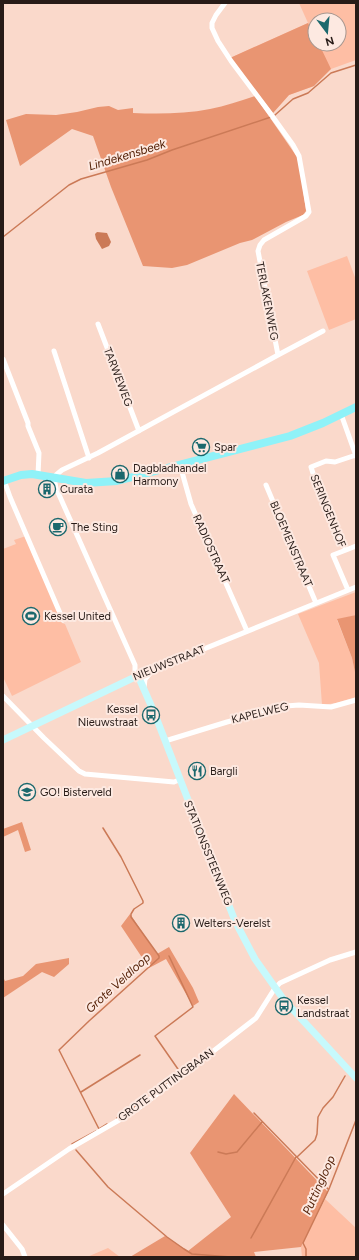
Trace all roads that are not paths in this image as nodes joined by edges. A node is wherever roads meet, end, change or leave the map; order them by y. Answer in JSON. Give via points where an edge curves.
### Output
{"nodes":[{"id":1,"x":225,"y":3,"type":"edge"},
{"id":2,"x":98,"y":324,"type":"dead end"},
{"id":3,"x":322,"y":331,"type":"dead end"},
{"id":4,"x":54,"y":350,"type":"dead end"},
{"id":5,"x":278,"y":354,"type":"junction"},
{"id":6,"x":3,"y":359,"type":"edge"},
{"id":7,"x":356,"y":407,"type":"edge"},
{"id":8,"x":341,"y":414,"type":"junction"},
{"id":9,"x":139,"y":431,"type":"junction"},
{"id":10,"x":354,"y":447,"type":"edge"},
{"id":11,"x":356,"y":455,"type":"edge"},
{"id":12,"x":89,"y":458,"type":"junction"},
{"id":13,"x":180,"y":465,"type":"junction"},
{"id":14,"x":38,"y":475,"type":"junction"},
{"id":15,"x":55,"y":478,"type":"junction"},
{"id":16,"x":4,"y":481,"type":"edge"},
{"id":17,"x":266,"y":485,"type":"dead end"},
{"id":18,"x":356,"y":546,"type":"edge"},
{"id":19,"x":346,"y":550,"type":"junction"},
{"id":20,"x":356,"y":587,"type":"edge"},
{"id":21,"x":348,"y":590,"type":"junction"},
{"id":22,"x":316,"y":603,"type":"junction"},
{"id":23,"x":63,"y":620,"type":"dead end"},
{"id":24,"x":247,"y":631,"type":"junction"},
{"id":25,"x":154,"y":669,"type":"junction"},
{"id":26,"x":135,"y":677,"type":"junction"},
{"id":27,"x":144,"y":689,"type":"junction"},
{"id":28,"x":3,"y":696,"type":"edge"},
{"id":29,"x":356,"y":700,"type":"edge"},
{"id":30,"x":31,"y":726,"type":"junction"},
{"id":31,"x":3,"y":740,"type":"edge"},
{"id":32,"x":165,"y":742,"type":"junction"},
{"id":33,"x":179,"y":780,"type":"junction"},
{"id":34,"x":356,"y":952,"type":"edge"},
{"id":35,"x":275,"y":988,"type":"junction"},
{"id":36,"x":356,"y":1078,"type":"edge"},
{"id":37,"x":3,"y":1194,"type":"edge"},
{"id":38,"x":3,"y":1225,"type":"edge"},
{"id":39,"x":25,"y":1257,"type":"edge"}],
"edges":[{"from":1,"to":5,"type":"street","name":"TERLAKENWEG","via":[[216,15],[212,28],[231,61],[299,156],[310,212],[264,240],[258,250]]},
{"from":2,"to":9,"type":"street","name":"TARWEWEG"},
{"from":3,"to":5,"type":"street"},
{"from":4,"to":12,"type":"street"},
{"from":5,"to":9,"type":"street","name":"TERLAKENWEG"},
{"from":6,"to":14,"type":"street","via":[[39,453]]},
{"from":7,"to":8,"type":"main road"},
{"from":8,"to":10,"type":"street"},
{"from":8,"to":13,"type":"main road","via":[[290,436]]},
{"from":9,"to":12,"type":"street","name":"TERLAKENWEG"},
{"from":10,"to":11,"type":"street"},
{"from":11,"to":19,"type":"street","name":"SERINGENHOF","via":[[311,467],[318,489]]},
{"from":12,"to":15,"type":"street","name":"TERLAKENWEG","via":[[58,472]]},
{"from":13,"to":15,"type":"main road","via":[[105,483]]},
{"from":13,"to":24,"type":"street","name":"RADIOSTRAAT","via":[[191,504]]},
{"from":14,"to":15,"type":"main road"},
{"from":14,"to":16,"type":"main road","via":[[21,475]]},
{"from":15,"to":26,"type":"street","name":"STATIONSSTEENWEG","via":[[56,488],[135,665]]},
{"from":16,"to":23,"type":"street"},
{"from":17,"to":22,"type":"street","name":"BLOEMENSTRAAT"},
{"from":18,"to":19,"type":"street"},
{"from":19,"to":21,"type":"street","name":"SERINGENHOF","via":[[333,555]]},
{"from":20,"to":21,"type":"street"},
{"from":21,"to":22,"type":"street","name":"NIEUWSTRAAT"},
{"from":22,"to":24,"type":"street","name":"NIEUWSTRAAT"},
{"from":24,"to":25,"type":"street","name":"NIEUWSTRAAT"},
{"from":25,"to":26,"type":"street","name":"NIEUWSTRAAT"},
{"from":25,"to":27,"type":"street","via":[[145,679]]},
{"from":26,"to":27,"type":"street","name":"STATIONSSTEENWEG","via":[[139,678]]},
{"from":26,"to":30,"type":"street","name":"NIEUWSTRAAT"},
{"from":27,"to":32,"type":"street","name":"STATIONSSTEENWEG"},
{"from":28,"to":30,"type":"street"},
{"from":29,"to":32,"type":"street","name":"KAPELWEG","via":[[331,706],[286,706]]},
{"from":30,"to":31,"type":"street","name":"NIEUWSTRAAT"},
{"from":30,"to":33,"type":"street","via":[[85,774],[174,782]]},
{"from":32,"to":33,"type":"street","name":"STATIONSSTEENWEG"},
{"from":33,"to":35,"type":"street","name":"STATIONSSTEENWEG","via":[[235,921],[255,959]]},
{"from":34,"to":35,"type":"street","via":[[309,969]]},
{"from":35,"to":36,"type":"street","name":"STATIONSSTEENWEG"},
{"from":35,"to":37,"type":"street","name":"GROTE PUTTINGBAAN","via":[[256,1018],[171,1084],[133,1112],[69,1149]]},
{"from":38,"to":39,"type":"street","via":[[22,1248]]}]}
